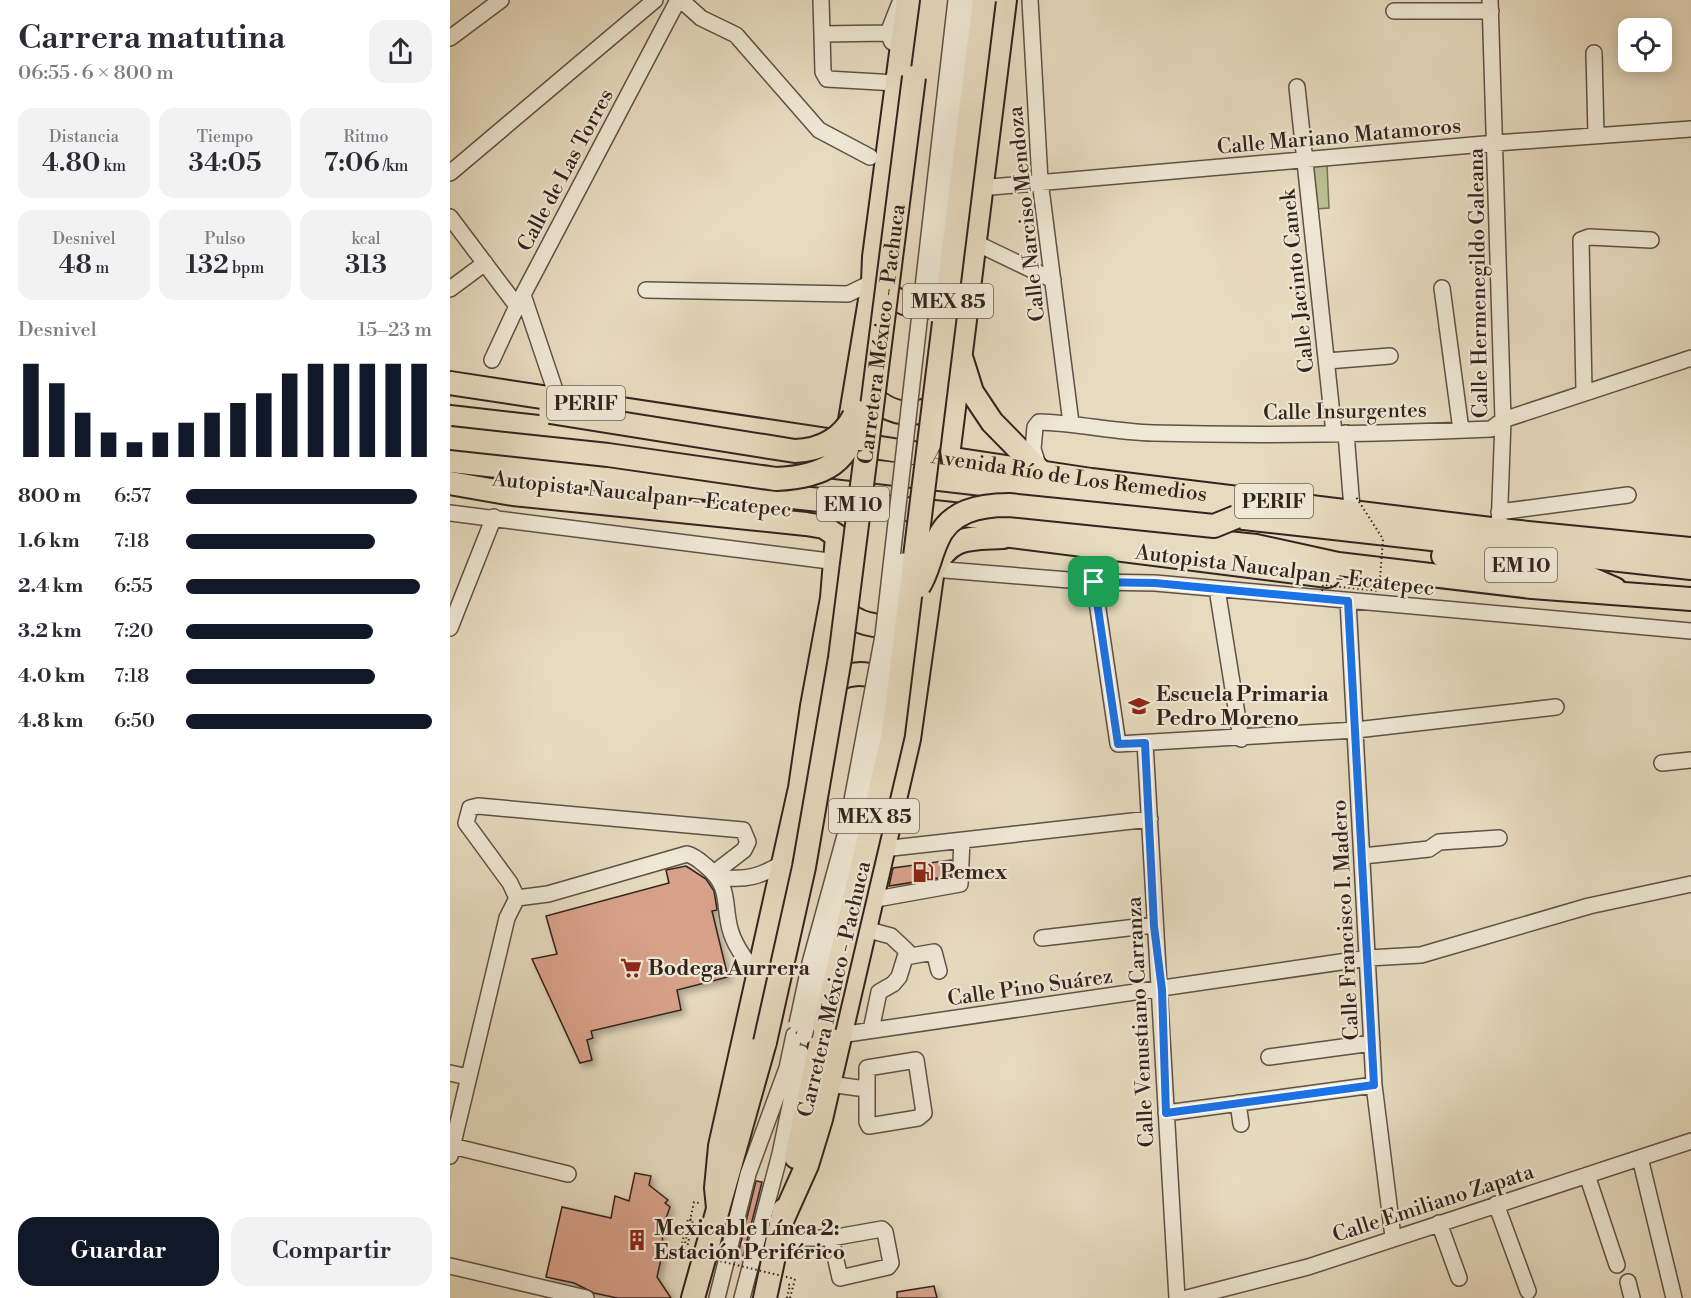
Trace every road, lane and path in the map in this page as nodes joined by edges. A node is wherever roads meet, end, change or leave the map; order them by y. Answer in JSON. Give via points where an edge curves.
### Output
{"nodes":[{"id":1,"x":501,"y":0,"type":"edge"},
{"id":2,"x":655,"y":0,"type":"edge"},
{"id":3,"x":680,"y":0,"type":"edge"},
{"id":4,"x":821,"y":0,"type":"edge"},
{"id":5,"x":901,"y":0,"type":"edge"},
{"id":6,"x":908,"y":0,"type":"edge"},
{"id":7,"x":922,"y":0,"type":"edge"},
{"id":8,"x":956,"y":0,"type":"edge"},
{"id":9,"x":971,"y":0,"type":"edge"},
{"id":10,"x":984,"y":0,"type":"edge"},
{"id":11,"x":1005,"y":0,"type":"edge"},
{"id":12,"x":1030,"y":0,"type":"edge"},
{"id":13,"x":1491,"y":5,"type":"edge"},
{"id":14,"x":1394,"y":11,"type":"dead end"},
{"id":15,"x":888,"y":33,"type":"junction"},
{"id":16,"x":822,"y":34,"type":"junction"},
{"id":17,"x":450,"y":38,"type":"edge"},
{"id":18,"x":1594,"y":53,"type":"dead end"},
{"id":19,"x":904,"y":74,"type":"junction"},
{"id":20,"x":1297,"y":87,"type":"dead end"},
{"id":21,"x":1691,"y":129,"type":"edge"},
{"id":22,"x":1596,"y":135,"type":"junction"},
{"id":23,"x":1496,"y":143,"type":"junction"},
{"id":24,"x":870,"y":158,"type":"dead end"},
{"id":25,"x":1304,"y":161,"type":"junction"},
{"id":26,"x":450,"y":172,"type":"edge"},
{"id":27,"x":1040,"y":181,"type":"junction"},
{"id":28,"x":991,"y":187,"type":"dead end"},
{"id":29,"x":450,"y":217,"type":"edge"},
{"id":30,"x":1651,"y":240,"type":"dead end"},
{"id":31,"x":975,"y":243,"type":"junction"},
{"id":32,"x":485,"y":263,"type":"junction"},
{"id":33,"x":1053,"y":280,"type":"junction"},
{"id":34,"x":873,"y":282,"type":"junction"},
{"id":35,"x":969,"y":285,"type":"junction"},
{"id":36,"x":1442,"y":288,"type":"dead end"},
{"id":37,"x":450,"y":289,"type":"edge"},
{"id":38,"x":646,"y":290,"type":"dead end"},
{"id":39,"x":520,"y":301,"type":"junction"},
{"id":40,"x":881,"y":339,"type":"junction"},
{"id":41,"x":959,"y":353,"type":"junction"},
{"id":42,"x":1389,"y":356,"type":"dead end"},
{"id":43,"x":1691,"y":358,"type":"edge"},
{"id":44,"x":492,"y":360,"type":"dead end"},
{"id":45,"x":1327,"y":361,"type":"junction"},
{"id":46,"x":858,"y":375,"type":"junction"},
{"id":47,"x":956,"y":381,"type":"junction"},
{"id":48,"x":450,"y":383,"type":"edge"},
{"id":49,"x":1584,"y":392,"type":"junction"},
{"id":50,"x":450,"y":395,"type":"edge"},
{"id":51,"x":859,"y":401,"type":"junction"},
{"id":52,"x":554,"y":406,"type":"junction"},
{"id":53,"x":450,"y":417,"type":"edge"},
{"id":54,"x":1503,"y":420,"type":"junction"},
{"id":55,"x":1071,"y":423,"type":"junction"},
{"id":56,"x":1461,"y":430,"type":"junction"},
{"id":57,"x":1340,"y":433,"type":"junction"},
{"id":58,"x":450,"y":438,"type":"edge"},
{"id":59,"x":846,"y":443,"type":"junction"},
{"id":60,"x":948,"y":458,"type":"junction"},
{"id":61,"x":450,"y":461,"type":"edge"},
{"id":62,"x":842,"y":468,"type":"junction"},
{"id":63,"x":1040,"y":470,"type":"junction"},
{"id":64,"x":450,"y":477,"type":"edge"},
{"id":65,"x":945,"y":481,"type":"junction"},
{"id":66,"x":450,"y":483,"type":"edge"},
{"id":67,"x":1628,"y":495,"type":"dead end"},
{"id":68,"x":450,"y":513,"type":"edge"},
{"id":69,"x":1354,"y":513,"type":"junction"},
{"id":70,"x":494,"y":517,"type":"junction"},
{"id":71,"x":1236,"y":517,"type":"junction"},
{"id":72,"x":1499,"y":521,"type":"junction"},
{"id":73,"x":1010,"y":537,"type":"junction"},
{"id":74,"x":1691,"y":549,"type":"edge"},
{"id":75,"x":837,"y":562,"type":"junction"},
{"id":76,"x":1691,"y":568,"type":"edge"},
{"id":77,"x":933,"y":569,"type":"junction"},
{"id":78,"x":1094,"y":582,"type":"junction"},
{"id":79,"x":1217,"y":589,"type":"junction"},
{"id":80,"x":1322,"y":591,"type":"dead end"},
{"id":81,"x":832,"y":598,"type":"junction"},
{"id":82,"x":1691,"y":599,"type":"edge"},
{"id":83,"x":1348,"y":601,"type":"junction"},
{"id":84,"x":918,"y":605,"type":"junction"},
{"id":85,"x":1691,"y":613,"type":"edge"},
{"id":86,"x":450,"y":628,"type":"edge"},
{"id":87,"x":1691,"y":632,"type":"edge"},
{"id":88,"x":812,"y":706,"type":"junction"},
{"id":89,"x":1557,"y":707,"type":"dead end"},
{"id":90,"x":911,"y":719,"type":"junction"},
{"id":91,"x":1356,"y":730,"type":"junction"},
{"id":92,"x":1241,"y":738,"type":"junction"},
{"id":93,"x":1145,"y":743,"type":"junction"},
{"id":94,"x":1691,"y":760,"type":"edge"},
{"id":95,"x":1662,"y":763,"type":"dead end"},
{"id":96,"x":1150,"y":819,"type":"junction"},
{"id":97,"x":1499,"y":838,"type":"dead end"},
{"id":98,"x":962,"y":840,"type":"junction"},
{"id":99,"x":883,"y":849,"type":"junction"},
{"id":100,"x":1363,"y":856,"type":"junction"},
{"id":101,"x":783,"y":863,"type":"junction"},
{"id":102,"x":717,"y":875,"type":"junction"},
{"id":103,"x":1691,"y":884,"type":"edge"},
{"id":104,"x":517,"y":898,"type":"junction"},
{"id":105,"x":872,"y":900,"type":"junction"},
{"id":106,"x":1154,"y":926,"type":"junction"},
{"id":107,"x":865,"y":929,"type":"junction"},
{"id":108,"x":1042,"y":938,"type":"dead end"},
{"id":109,"x":905,"y":957,"type":"junction"},
{"id":110,"x":1368,"y":958,"type":"junction"},
{"id":111,"x":939,"y":970,"type":"dead end"},
{"id":112,"x":759,"y":978,"type":"junction"},
{"id":113,"x":1162,"y":990,"type":"junction"},
{"id":114,"x":871,"y":1030,"type":"junction"},
{"id":115,"x":840,"y":1035,"type":"junction"},
{"id":116,"x":799,"y":1036,"type":"junction"},
{"id":117,"x":1372,"y":1042,"type":"junction"},
{"id":118,"x":1269,"y":1057,"type":"dead end"},
{"id":119,"x":450,"y":1073,"type":"edge"},
{"id":120,"x":468,"y":1077,"type":"junction"},
{"id":121,"x":829,"y":1084,"type":"junction"},
{"id":122,"x":1374,"y":1085,"type":"junction"},
{"id":123,"x":866,"y":1089,"type":"junction"},
{"id":124,"x":1238,"y":1103,"type":"junction"},
{"id":125,"x":1166,"y":1113,"type":"junction"},
{"id":126,"x":1241,"y":1124,"type":"dead end"},
{"id":127,"x":1691,"y":1141,"type":"edge"},
{"id":128,"x":451,"y":1151,"type":"edge"},
{"id":129,"x":1640,"y":1158,"type":"junction"},
{"id":130,"x":568,"y":1174,"type":"dead end"},
{"id":131,"x":1587,"y":1175,"type":"junction"},
{"id":132,"x":1496,"y":1204,"type":"junction"},
{"id":133,"x":718,"y":1208,"type":"junction"},
{"id":134,"x":1438,"y":1223,"type":"junction"},
{"id":135,"x":780,"y":1231,"type":"junction"},
{"id":136,"x":1393,"y":1237,"type":"junction"},
{"id":137,"x":831,"y":1239,"type":"dead end"},
{"id":138,"x":450,"y":1266,"type":"edge"},
{"id":139,"x":1617,"y":1266,"type":"dead end"},
{"id":140,"x":1459,"y":1278,"type":"dead end"},
{"id":141,"x":1628,"y":1282,"type":"dead end"},
{"id":142,"x":787,"y":1284,"type":"dead end"},
{"id":143,"x":1528,"y":1291,"type":"dead end"},
{"id":144,"x":586,"y":1298,"type":"edge"},
{"id":145,"x":693,"y":1298,"type":"edge"},
{"id":146,"x":717,"y":1298,"type":"edge"},
{"id":147,"x":742,"y":1298,"type":"edge"},
{"id":148,"x":765,"y":1298,"type":"edge"},
{"id":149,"x":789,"y":1298,"type":"edge"},
{"id":150,"x":1177,"y":1298,"type":"edge"},
{"id":151,"x":1187,"y":1298,"type":"edge"},
{"id":152,"x":1632,"y":1298,"type":"edge"},
{"id":153,"x":1674,"y":1298,"type":"edge"}],
"edges":[{"from":1,"to":17,"type":"street"},
{"from":2,"to":26,"type":"street"},
{"from":3,"to":24,"type":"street","via":[[701,18],[736,34],[819,130]]},
{"from":3,"to":39,"type":"street","name":"Calle de Las Torres"},
{"from":4,"to":16,"type":"street"},
{"from":5,"to":15,"type":"street"},
{"from":6,"to":19,"type":"highway"},
{"from":7,"to":19,"type":"highway","name":"Carretera México - Pachuca","number":"MEX 85"},
{"from":8,"to":116,"type":"street","bridge":true,"via":[[883,636],[846,832],[810,963]]},
{"from":9,"to":116,"type":"street","bridge":true,"via":[[918,455],[882,717],[860,828]]},
{"from":10,"to":84,"type":"highway","name":"Carretera México - Pachuca","number":"MEX 85","bridge":true},
{"from":11,"to":31,"type":"highway"},
{"from":12,"to":27,"type":"street","name":"Calle Narciso Mendoza"},
{"from":13,"to":14,"type":"street"},
{"from":13,"to":23,"type":"street","name":"Calle Hermenegildo Galeana"},
{"from":15,"to":16,"type":"street"},
{"from":15,"to":19,"type":"street"},
{"from":16,"to":19,"type":"street","via":[[823,72],[827,79]]},
{"from":18,"to":22,"type":"street"},
{"from":19,"to":34,"type":"highway"},
{"from":19,"to":40,"type":"highway","name":"Carretera México - Pachuca","number":"MEX 85","bridge":true},
{"from":20,"to":25,"type":"street","name":"Calle Jacinto Canek"},
{"from":21,"to":22,"type":"street","name":"Calle Mariano Matamoros"},
{"from":22,"to":23,"type":"street","name":"Calle Mariano Matamoros"},
{"from":23,"to":25,"type":"street","name":"Calle Mariano Matamoros"},
{"from":23,"to":54,"type":"street","name":"Calle Hermenegildo Galeana"},
{"from":25,"to":27,"type":"street","name":"Calle Mariano Matamoros"},
{"from":25,"to":45,"type":"street","name":"Calle Jacinto Canek"},
{"from":27,"to":28,"type":"street","name":"Calle Mariano Matamoros"},
{"from":27,"to":33,"type":"street","name":"Calle Narciso Mendoza"},
{"from":29,"to":32,"type":"street"},
{"from":30,"to":49,"type":"street","via":[[1581,240]]},
{"from":31,"to":33,"type":"street"},
{"from":31,"to":35,"type":"highway"},
{"from":32,"to":37,"type":"street"},
{"from":32,"to":39,"type":"street"},
{"from":33,"to":55,"type":"street","name":"Calle Narciso Mendoza"},
{"from":34,"to":35,"type":"highway","via":[[901,302],[920,307],[946,303]]},
{"from":34,"to":38,"type":"street","via":[[848,294]]},
{"from":34,"to":46,"type":"highway"},
{"from":35,"to":41,"type":"highway"},
{"from":36,"to":56,"type":"street"},
{"from":39,"to":44,"type":"street","name":"Calle de Las Torres"},
{"from":39,"to":52,"type":"street"},
{"from":40,"to":51,"type":"highway","bridge":true,"via":[[865,372]]},
{"from":40,"to":133,"type":"highway","name":"Carretera México - Pachuca","number":"MEX 85","bridge":true,"via":[[829,732],[804,867],[765,1042]]},
{"from":41,"to":47,"type":"highway"},
{"from":41,"to":63,"type":"highway","via":[[972,392],[992,422]]},
{"from":42,"to":45,"type":"street"},
{"from":43,"to":49,"type":"street","name":"Calle Insurgentes"},
{"from":45,"to":57,"type":"street","name":"Calle Jacinto Canek"},
{"from":46,"to":47,"type":"highway","via":[[878,403],[904,414],[922,412],[939,404]]},
{"from":46,"to":59,"type":"highway"},
{"from":47,"to":60,"type":"highway"},
{"from":48,"to":52,"type":"highway","name":"Avenida Río de Los Remedios","number":"PERIF"},
{"from":49,"to":54,"type":"street","name":"Calle Insurgentes"},
{"from":50,"to":52,"type":"highway"},
{"from":51,"to":52,"type":"highway","bridge":true,"via":[[849,425],[834,440],[795,451]]},
{"from":51,"to":58,"type":"highway","bridge":true,"via":[[857,424],[845,453],[831,466],[799,478],[776,479]]},
{"from":52,"to":59,"type":"highway","name":"Avenida Río de Los Remedios","number":"PERIF"},
{"from":53,"to":62,"type":"highway","name":"Avenida Río de Los Remedios","number":"PERIF"},
{"from":54,"to":56,"type":"street","name":"Calle Insurgentes","via":[[1491,429]]},
{"from":54,"to":72,"type":"street","name":"Calle Hermenegildo Galeana"},
{"from":55,"to":57,"type":"street","name":"Calle Insurgentes","via":[[1150,433]]},
{"from":55,"to":63,"type":"street","name":"Calle Insurgentes","via":[[1039,422],[1035,427],[1033,450]]},
{"from":56,"to":57,"type":"street","name":"Calle Insurgentes"},
{"from":57,"to":69,"type":"street","name":"Calle Jacinto Canek"},
{"from":59,"to":60,"type":"highway","name":"Avenida Río de Los Remedios","number":"PERIF"},
{"from":59,"to":62,"type":"highway"},
{"from":60,"to":63,"type":"highway","name":"Avenida Río de Los Remedios","number":"PERIF"},
{"from":60,"to":65,"type":"highway"},
{"from":61,"to":82,"type":"highway","name":"Autopista Naucalpan - Ecatepec","number":"EM 10","via":[[1256,546],[1338,564],[1532,587]]},
{"from":62,"to":65,"type":"highway","name":"Avenida Río de Los Remedios","number":"PERIF"},
{"from":63,"to":69,"type":"highway","name":"Avenida Río de Los Remedios","number":"PERIF","via":[[1090,480]]},
{"from":64,"to":73,"type":"highway","name":"Autopista Naucalpan - Ecatepec","number":"EM 10","via":[[518,480],[815,511]]},
{"from":65,"to":71,"type":"highway","name":"Avenida Río de Los Remedios","number":"PERIF"},
{"from":66,"to":75,"type":"highway","via":[[513,494],[824,527],[837,536]]},
{"from":67,"to":72,"type":"street"},
{"from":68,"to":70,"type":"street"},
{"from":69,"to":71,"type":"highway","name":"Avenida Río de Los Remedios","number":"PERIF"},
{"from":69,"to":72,"type":"highway","name":"Avenida Río de Los Remedios","number":"PERIF"},
{"from":69,"to":76,"type":"highway","name":"Avenida Río de Los Remedios","number":"PERIF"},
{"from":69,"to":80,"type":"path","bridge":true,"via":[[1383,539],[1379,591],[1323,585]]},
{"from":70,"to":75,"type":"street"},
{"from":70,"to":86,"type":"street"},
{"from":71,"to":84,"type":"highway","bridge":true,"via":[[1214,526],[1009,505],[978,507],[966,511],[942,531]]},
{"from":72,"to":74,"type":"highway","name":"Avenida Río de Los Remedios","number":"PERIF"},
{"from":73,"to":77,"type":"highway","via":[[963,539],[948,546]]},
{"from":73,"to":85,"type":"highway","name":"Autopista Naucalpan - Ecatepec","number":"EM 10","via":[[1322,575]]},
{"from":75,"to":81,"type":"highway"},
{"from":77,"to":78,"type":"street"},
{"from":77,"to":84,"type":"highway"},
{"from":78,"to":79,"type":"street"},
{"from":78,"to":93,"type":"street","via":[[1118,744]]},
{"from":79,"to":83,"type":"street"},
{"from":79,"to":92,"type":"street"},
{"from":81,"to":84,"type":"highway","via":[[855,620],[874,626],[903,621]]},
{"from":81,"to":88,"type":"highway"},
{"from":83,"to":87,"type":"street"},
{"from":83,"to":91,"type":"street","name":"Calle Francisco I. Madero"},
{"from":84,"to":90,"type":"highway"},
{"from":84,"to":135,"type":"highway","name":"Carretera México - Pachuca","number":"MEX 85","bridge":true,"via":[[893,734]]},
{"from":88,"to":90,"type":"highway","via":[[822,690],[837,678],[865,674],[892,685],[904,700]]},
{"from":88,"to":101,"type":"highway","via":[[800,789]]},
{"from":89,"to":91,"type":"street"},
{"from":90,"to":99,"type":"highway"},
{"from":91,"to":92,"type":"street"},
{"from":91,"to":100,"type":"street","name":"Calle Francisco I. Madero"},
{"from":92,"to":93,"type":"street"},
{"from":93,"to":96,"type":"street","name":"Calle Venustiano Carranza"},
{"from":94,"to":95,"type":"street"},
{"from":96,"to":98,"type":"street"},
{"from":96,"to":106,"type":"street","name":"Calle Venustiano Carranza"},
{"from":97,"to":100,"type":"street","via":[[1439,842],[1429,849]]},
{"from":98,"to":99,"type":"street"},
{"from":98,"to":105,"type":"street","via":[[960,884]]},
{"from":99,"to":105,"type":"highway"},
{"from":100,"to":110,"type":"street","name":"Calle Francisco I. Madero"},
{"from":101,"to":102,"type":"street","via":[[760,876],[740,880]]},
{"from":101,"to":112,"type":"highway"},
{"from":102,"to":104,"type":"street","via":[[687,854],[548,894]]},
{"from":102,"to":104,"type":"street","via":[[744,850],[748,842],[743,830],[470,808],[466,823]]},
{"from":102,"to":112,"type":"street","via":[[727,898],[730,928],[740,952]]},
{"from":103,"to":110,"type":"street","name":"Calle Pino Suárez","via":[[1589,906],[1421,956]]},
{"from":104,"to":120,"type":"street","via":[[507,918]]},
{"from":105,"to":107,"type":"highway"},
{"from":106,"to":108,"type":"street"},
{"from":106,"to":113,"type":"street","name":"Calle Venustiano Carranza"},
{"from":107,"to":109,"type":"street","via":[[891,936],[906,949]]},
{"from":107,"to":115,"type":"highway"},
{"from":109,"to":111,"type":"street","via":[[934,952]]},
{"from":109,"to":114,"type":"street","via":[[899,977],[879,992]]},
{"from":110,"to":113,"type":"street","name":"Calle Pino Suárez"},
{"from":110,"to":117,"type":"street","name":"Calle Francisco I. Madero"},
{"from":112,"to":133,"type":"highway","via":[[720,1146]]},
{"from":113,"to":114,"type":"street","name":"Calle Pino Suárez"},
{"from":113,"to":125,"type":"street","name":"Calle Venustiano Carranza"},
{"from":114,"to":115,"type":"street","name":"Calle Pino Suárez"},
{"from":115,"to":121,"type":"highway"},
{"from":116,"to":146,"type":"street","via":[[748,1174]]},
{"from":116,"to":147,"type":"street","via":[[780,1154]]},
{"from":117,"to":118,"type":"street"},
{"from":117,"to":122,"type":"street","name":"Calle Francisco I. Madero"},
{"from":119,"to":120,"type":"street"},
{"from":120,"to":128,"type":"street"},
{"from":121,"to":123,"type":"street"},
{"from":121,"to":135,"type":"highway","via":[[815,1142]]},
{"from":122,"to":124,"type":"street"},
{"from":122,"to":136,"type":"street","name":"Calle Francisco I. Madero"},
{"from":123,"to":123,"type":"street","via":[[868,1067],[916,1060],[924,1113],[918,1118],[869,1126]]},
{"from":124,"to":125,"type":"street"},
{"from":124,"to":126,"type":"street"},
{"from":125,"to":150,"type":"street","name":"Calle Venustiano Carranza"},
{"from":127,"to":129,"type":"street","name":"Calle Emiliano Zapata"},
{"from":128,"to":130,"type":"street"},
{"from":129,"to":131,"type":"street","name":"Calle Emiliano Zapata"},
{"from":129,"to":153,"type":"street"},
{"from":131,"to":132,"type":"street","name":"Calle Emiliano Zapata"},
{"from":131,"to":139,"type":"street"},
{"from":132,"to":134,"type":"street","name":"Calle Emiliano Zapata"},
{"from":132,"to":143,"type":"street"},
{"from":133,"to":145,"type":"highway","name":"Carretera México - Pachuca","number":"MEX 85"},
{"from":133,"to":149,"type":"path","bridge":true,"via":[[694,1202],[683,1253],[680,1252],[688,1219],[693,1220],[686,1253],[795,1280]]},
{"from":134,"to":136,"type":"street","name":"Calle Emiliano Zapata"},
{"from":134,"to":140,"type":"street"},
{"from":135,"to":137,"type":"street"},
{"from":135,"to":148,"type":"highway","name":"Carretera México - Pachuca","number":"MEX 85"},
{"from":136,"to":151,"type":"street","name":"Calle Emiliano Zapata","via":[[1308,1267]]},
{"from":138,"to":144,"type":"street"},
{"from":141,"to":152,"type":"street"},
{"from":142,"to":149,"type":"path"}]}
